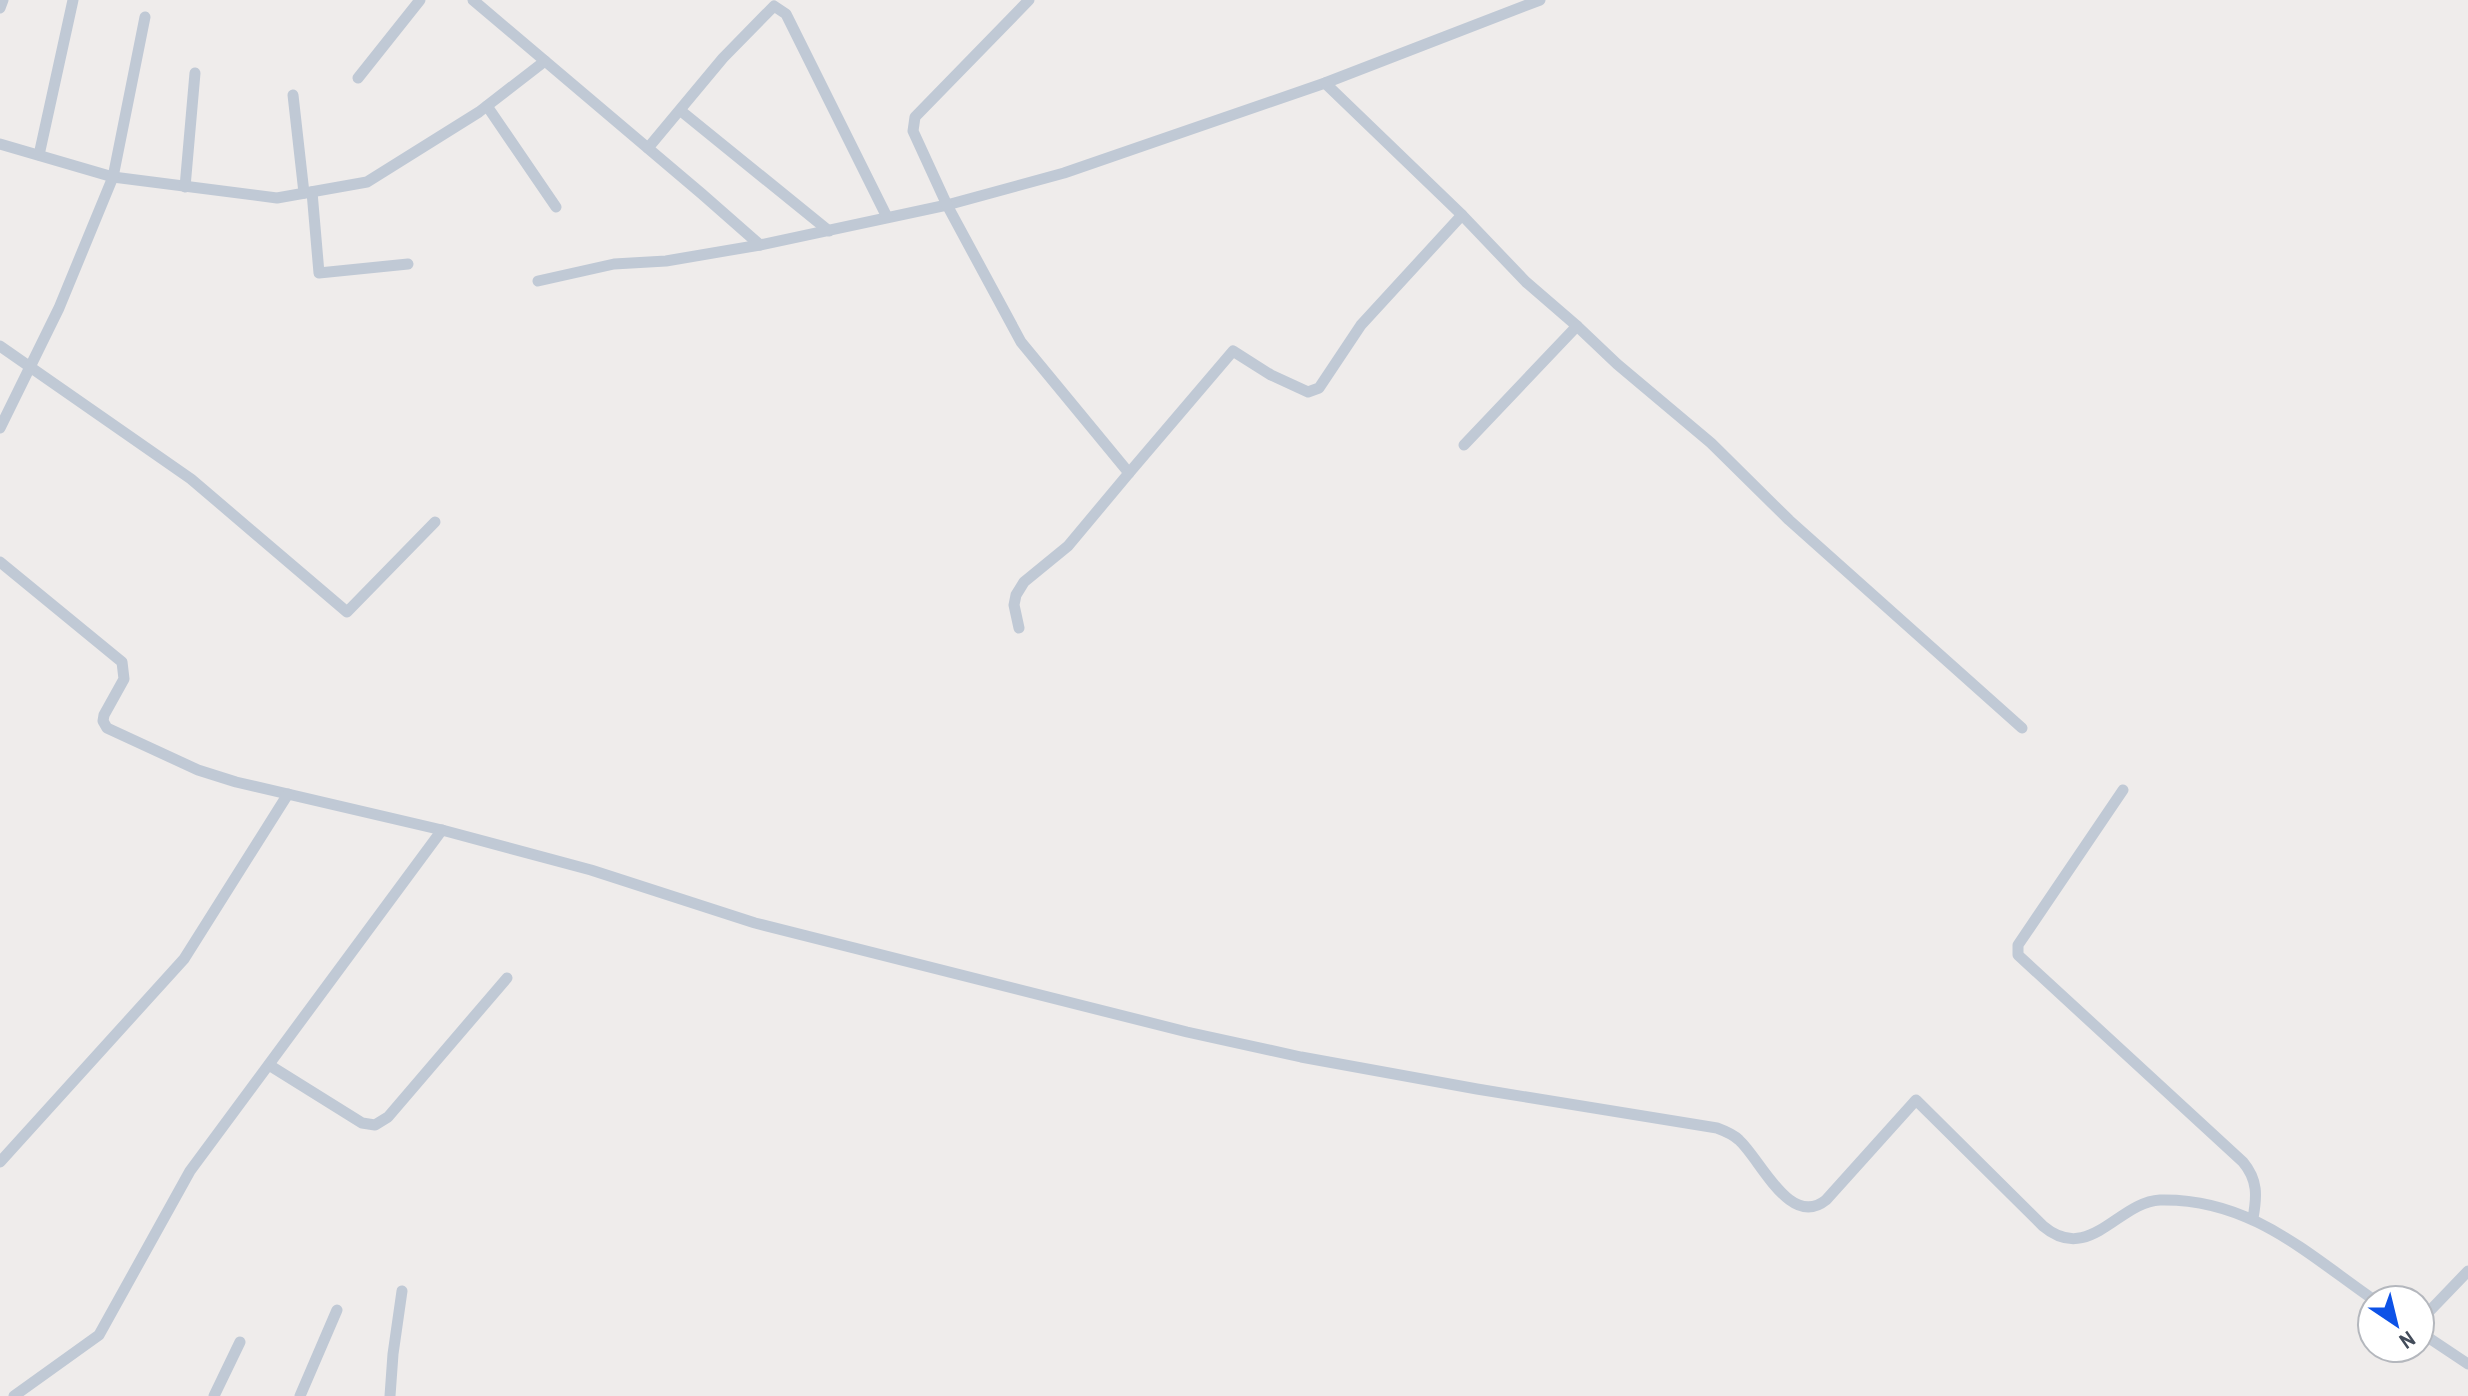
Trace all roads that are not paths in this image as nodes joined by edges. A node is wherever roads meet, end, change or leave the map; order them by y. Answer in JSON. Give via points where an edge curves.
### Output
{"nodes":[{"id":1,"x":3,"y":0,"type":"edge"},
{"id":2,"x":73,"y":0,"type":"edge"},
{"id":3,"x":420,"y":0,"type":"edge"},
{"id":4,"x":473,"y":0,"type":"edge"},
{"id":5,"x":1029,"y":0,"type":"edge"},
{"id":6,"x":1540,"y":0,"type":"edge"},
{"id":7,"x":776,"y":3,"type":"edge"},
{"id":8,"x":0,"y":8,"type":"edge"},
{"id":9,"x":145,"y":17,"type":"dead end"},
{"id":10,"x":545,"y":61,"type":"junction"},
{"id":11,"x":195,"y":73,"type":"dead end"},
{"id":12,"x":358,"y":78,"type":"dead end"},
{"id":13,"x":1325,"y":83,"type":"junction"},
{"id":14,"x":293,"y":95,"type":"dead end"},
{"id":15,"x":487,"y":106,"type":"junction"},
{"id":16,"x":681,"y":111,"type":"junction"},
{"id":17,"x":0,"y":144,"type":"edge"},
{"id":18,"x":648,"y":148,"type":"junction"},
{"id":19,"x":39,"y":155,"type":"junction"},
{"id":20,"x":113,"y":177,"type":"junction"},
{"id":21,"x":185,"y":187,"type":"junction"},
{"id":22,"x":308,"y":192,"type":"junction"},
{"id":23,"x":947,"y":205,"type":"junction"},
{"id":24,"x":556,"y":207,"type":"dead end"},
{"id":25,"x":1462,"y":215,"type":"junction"},
{"id":26,"x":887,"y":217,"type":"junction"},
{"id":27,"x":829,"y":231,"type":"junction"},
{"id":28,"x":760,"y":245,"type":"junction"},
{"id":29,"x":408,"y":264,"type":"dead end"},
{"id":30,"x":538,"y":281,"type":"dead end"},
{"id":31,"x":1577,"y":326,"type":"junction"},
{"id":32,"x":0,"y":346,"type":"edge"},
{"id":33,"x":31,"y":368,"type":"junction"},
{"id":34,"x":0,"y":428,"type":"edge"},
{"id":35,"x":1464,"y":445,"type":"dead end"},
{"id":36,"x":1129,"y":473,"type":"junction"},
{"id":37,"x":435,"y":522,"type":"dead end"},
{"id":38,"x":0,"y":562,"type":"edge"},
{"id":39,"x":1019,"y":628,"type":"dead end"},
{"id":40,"x":2022,"y":728,"type":"dead end"},
{"id":41,"x":2123,"y":790,"type":"dead end"},
{"id":42,"x":288,"y":794,"type":"junction"},
{"id":43,"x":442,"y":830,"type":"junction"},
{"id":44,"x":507,"y":978,"type":"dead end"},
{"id":45,"x":269,"y":1065,"type":"junction"},
{"id":46,"x":0,"y":1162,"type":"edge"},
{"id":47,"x":2253,"y":1218,"type":"junction"},
{"id":48,"x":2468,"y":1271,"type":"edge"},
{"id":49,"x":2356,"y":1288,"type":"edge"},
{"id":50,"x":402,"y":1291,"type":"dead end"},
{"id":51,"x":2436,"y":1304,"type":"edge"},
{"id":52,"x":337,"y":1310,"type":"dead end"},
{"id":53,"x":240,"y":1342,"type":"dead end"},
{"id":54,"x":2436,"y":1343,"type":"edge"},
{"id":55,"x":2468,"y":1364,"type":"edge"},
{"id":56,"x":14,"y":1396,"type":"edge"},
{"id":57,"x":214,"y":1396,"type":"edge"},
{"id":58,"x":300,"y":1396,"type":"edge"},
{"id":59,"x":390,"y":1396,"type":"edge"}],
"edges":[{"from":1,"to":8,"type":"street"},
{"from":2,"to":19,"type":"street"},
{"from":3,"to":12,"type":"street"},
{"from":4,"to":10,"type":"street"},
{"from":5,"to":23,"type":"street","via":[[913,120],[913,131]]},
{"from":6,"to":13,"type":"street"},
{"from":7,"to":16,"type":"street"},
{"from":7,"to":26,"type":"street"},
{"from":9,"to":20,"type":"street"},
{"from":10,"to":15,"type":"street"},
{"from":10,"to":18,"type":"street"},
{"from":11,"to":21,"type":"street"},
{"from":13,"to":23,"type":"street","via":[[1064,173]]},
{"from":13,"to":25,"type":"street"},
{"from":14,"to":22,"type":"street"},
{"from":15,"to":22,"type":"street","via":[[367,182]]},
{"from":15,"to":24,"type":"street"},
{"from":16,"to":18,"type":"street"},
{"from":16,"to":27,"type":"street"},
{"from":17,"to":19,"type":"street"},
{"from":18,"to":28,"type":"street"},
{"from":19,"to":20,"type":"street"},
{"from":20,"to":21,"type":"street"},
{"from":20,"to":33,"type":"street"},
{"from":21,"to":22,"type":"street","via":[[277,198]]},
{"from":22,"to":29,"type":"street","via":[[319,273]]},
{"from":23,"to":26,"type":"street"},
{"from":23,"to":36,"type":"street","via":[[1021,342]]},
{"from":25,"to":31,"type":"street"},
{"from":25,"to":36,"type":"street","via":[[1361,325],[1319,388],[1308,392],[1233,351]]},
{"from":26,"to":27,"type":"street"},
{"from":27,"to":28,"type":"street"},
{"from":28,"to":30,"type":"street","via":[[614,264]]},
{"from":31,"to":35,"type":"street"},
{"from":31,"to":40,"type":"street"},
{"from":32,"to":33,"type":"street"},
{"from":33,"to":34,"type":"street"},
{"from":33,"to":37,"type":"street","via":[[191,479],[347,612]]},
{"from":36,"to":39,"type":"street","via":[[1068,546],[1024,582],[1014,605]]},
{"from":38,"to":42,"type":"street","via":[[122,662],[125,677],[104,715],[107,728],[198,770]]},
{"from":41,"to":47,"type":"street","via":[[2017,952],[2243,1162],[2256,1187]]},
{"from":42,"to":43,"type":"street"},
{"from":42,"to":46,"type":"street","via":[[184,959]]},
{"from":43,"to":45,"type":"street"},
{"from":43,"to":47,"type":"street","via":[[591,870],[755,923],[1187,1032],[1462,1087],[1717,1128],[1738,1139],[1768,1177],[1802,1207],[1826,1200],[1916,1100],[2056,1235],[2084,1237],[2156,1200],[2221,1207]]},
{"from":44,"to":45,"type":"street","via":[[380,1123],[362,1123]]},
{"from":45,"to":56,"type":"street","via":[[190,1171],[99,1335]]},
{"from":47,"to":49,"type":"street"},
{"from":48,"to":51,"type":"street"},
{"from":50,"to":59,"type":"street"},
{"from":52,"to":58,"type":"street"},
{"from":53,"to":57,"type":"street"},
{"from":54,"to":55,"type":"street"}]}
